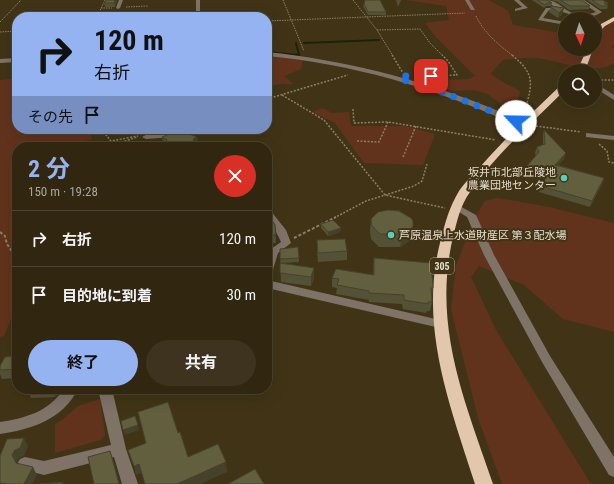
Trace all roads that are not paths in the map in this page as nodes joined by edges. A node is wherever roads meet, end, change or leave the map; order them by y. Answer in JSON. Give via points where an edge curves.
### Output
{"nodes":[{"id":1,"x":121,"y":0,"type":"edge"},
{"id":2,"x":198,"y":0,"type":"edge"},
{"id":3,"x":467,"y":0,"type":"edge"},
{"id":4,"x":474,"y":0,"type":"edge"},
{"id":5,"x":516,"y":0,"type":"edge"},
{"id":6,"x":548,"y":0,"type":"edge"},
{"id":7,"x":581,"y":0,"type":"edge"},
{"id":8,"x":118,"y":8,"type":"dead end"},
{"id":9,"x":561,"y":9,"type":"junction"},
{"id":10,"x":517,"y":10,"type":"dead end"},
{"id":11,"x":198,"y":12,"type":"edge"},
{"id":12,"x":567,"y":12,"type":"edge"},
{"id":13,"x":600,"y":12,"type":"edge"},
{"id":14,"x":614,"y":19,"type":"edge"},
{"id":15,"x":558,"y":23,"type":"edge"},
{"id":16,"x":602,"y":26,"type":"edge"},
{"id":17,"x":272,"y":54,"type":"edge"},
{"id":18,"x":12,"y":60,"type":"edge"},
{"id":19,"x":0,"y":61,"type":"edge"},
{"id":20,"x":602,"y":88,"type":"edge"},
{"id":21,"x":558,"y":93,"type":"edge"},
{"id":22,"x":614,"y":98,"type":"edge"},
{"id":23,"x":524,"y":125,"type":"junction"},
{"id":24,"x":172,"y":135,"type":"edge"},
{"id":25,"x":589,"y":135,"type":"road end"},
{"id":26,"x":614,"y":138,"type":"edge"},
{"id":27,"x":154,"y":142,"type":"edge"},
{"id":28,"x":455,"y":209,"type":"junction"},
{"id":29,"x":272,"y":218,"type":"edge"},
{"id":30,"x":272,"y":255,"type":"edge"},
{"id":31,"x":272,"y":285,"type":"edge"},
{"id":32,"x":440,"y":324,"type":"junction"},
{"id":33,"x":68,"y":394,"type":"edge"},
{"id":34,"x":106,"y":394,"type":"edge"},
{"id":35,"x":0,"y":428,"type":"edge"},
{"id":36,"x":119,"y":449,"type":"junction"},
{"id":37,"x":25,"y":464,"type":"edge"},
{"id":38,"x":614,"y":470,"type":"edge"},
{"id":39,"x":130,"y":484,"type":"edge"},
{"id":40,"x":484,"y":484,"type":"edge"}],
"edges":[{"from":1,"to":8,"type":"street"},
{"from":2,"to":11,"type":"street"},
{"from":3,"to":4,"type":"street","via":[[473,9],[476,5]]},
{"from":5,"to":10,"type":"street","via":[[526,8]]},
{"from":6,"to":9,"type":"street"},
{"from":7,"to":13,"type":"street"},
{"from":9,"to":12,"type":"street"},
{"from":9,"to":15,"type":"street","via":[[548,9],[540,19]]},
{"from":14,"to":16,"type":"highway"},
{"from":17,"to":23,"type":"street","via":[[307,57],[402,77]]},
{"from":18,"to":19,"type":"street"},
{"from":20,"to":22,"type":"street"},
{"from":21,"to":23,"type":"highway","number":"305"},
{"from":23,"to":28,"type":"highway","number":"305","via":[[465,191]]},
{"from":24,"to":27,"type":"street","via":[[143,136]]},
{"from":25,"to":26,"type":"street"},
{"from":28,"to":32,"type":"highway","number":"305","via":[[444,250],[439,285]]},
{"from":28,"to":38,"type":"street","via":[[471,215],[489,255],[546,359]]},
{"from":29,"to":30,"type":"street","via":[[281,230],[286,243],[273,251]]},
{"from":31,"to":32,"type":"street"},
{"from":32,"to":40,"type":"highway","number":"305","via":[[451,384]]},
{"from":33,"to":35,"type":"street","via":[[65,400],[42,419]]},
{"from":34,"to":36,"type":"street"},
{"from":36,"to":37,"type":"street","via":[[44,468]]},
{"from":36,"to":39,"type":"street"}]}
